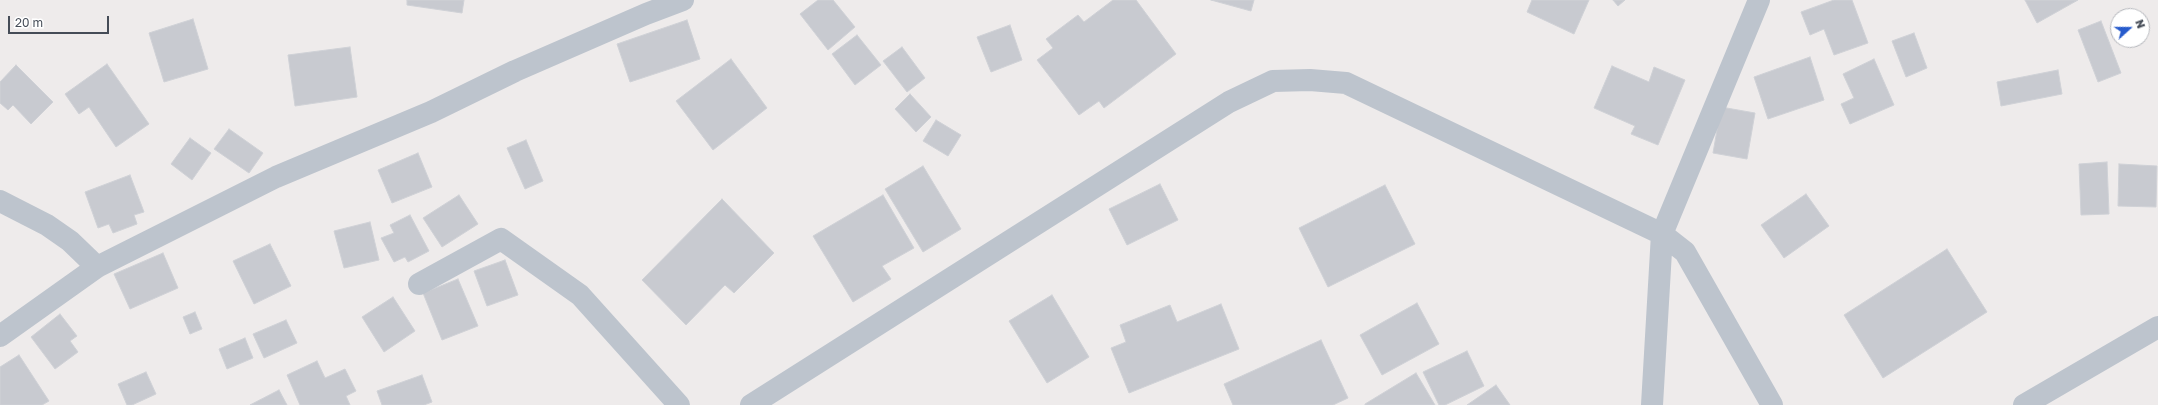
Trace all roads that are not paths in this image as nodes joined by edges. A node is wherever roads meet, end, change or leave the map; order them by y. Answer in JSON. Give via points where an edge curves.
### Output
{"nodes":[{"id":1,"x":683,"y":0,"type":"edge"},
{"id":2,"x":1759,"y":0,"type":"edge"},
{"id":3,"x":0,"y":201,"type":"edge"},
{"id":4,"x":1662,"y":234,"type":"junction"},
{"id":5,"x":98,"y":267,"type":"junction"},
{"id":6,"x":419,"y":284,"type":"dead end"},
{"id":7,"x":2158,"y":327,"type":"edge"},
{"id":8,"x":0,"y":336,"type":"edge"},
{"id":9,"x":679,"y":405,"type":"edge"},
{"id":10,"x":751,"y":405,"type":"edge"},
{"id":11,"x":1652,"y":405,"type":"edge"},
{"id":12,"x":1772,"y":405,"type":"edge"},
{"id":13,"x":2024,"y":405,"type":"edge"}],
"edges":[{"from":1,"to":5,"type":"street","via":[[515,71],[431,112],[276,177]]},
{"from":2,"to":4,"type":"street"},
{"from":3,"to":5,"type":"street","via":[[47,225],[70,241]]},
{"from":4,"to":10,"type":"street","via":[[1346,83],[1310,80],[1272,81],[1228,102]]},
{"from":4,"to":11,"type":"street"},
{"from":4,"to":12,"type":"street","via":[[1685,252]]},
{"from":5,"to":8,"type":"street"},
{"from":6,"to":9,"type":"street","via":[[502,239],[580,295]]},
{"from":7,"to":13,"type":"street"}]}
